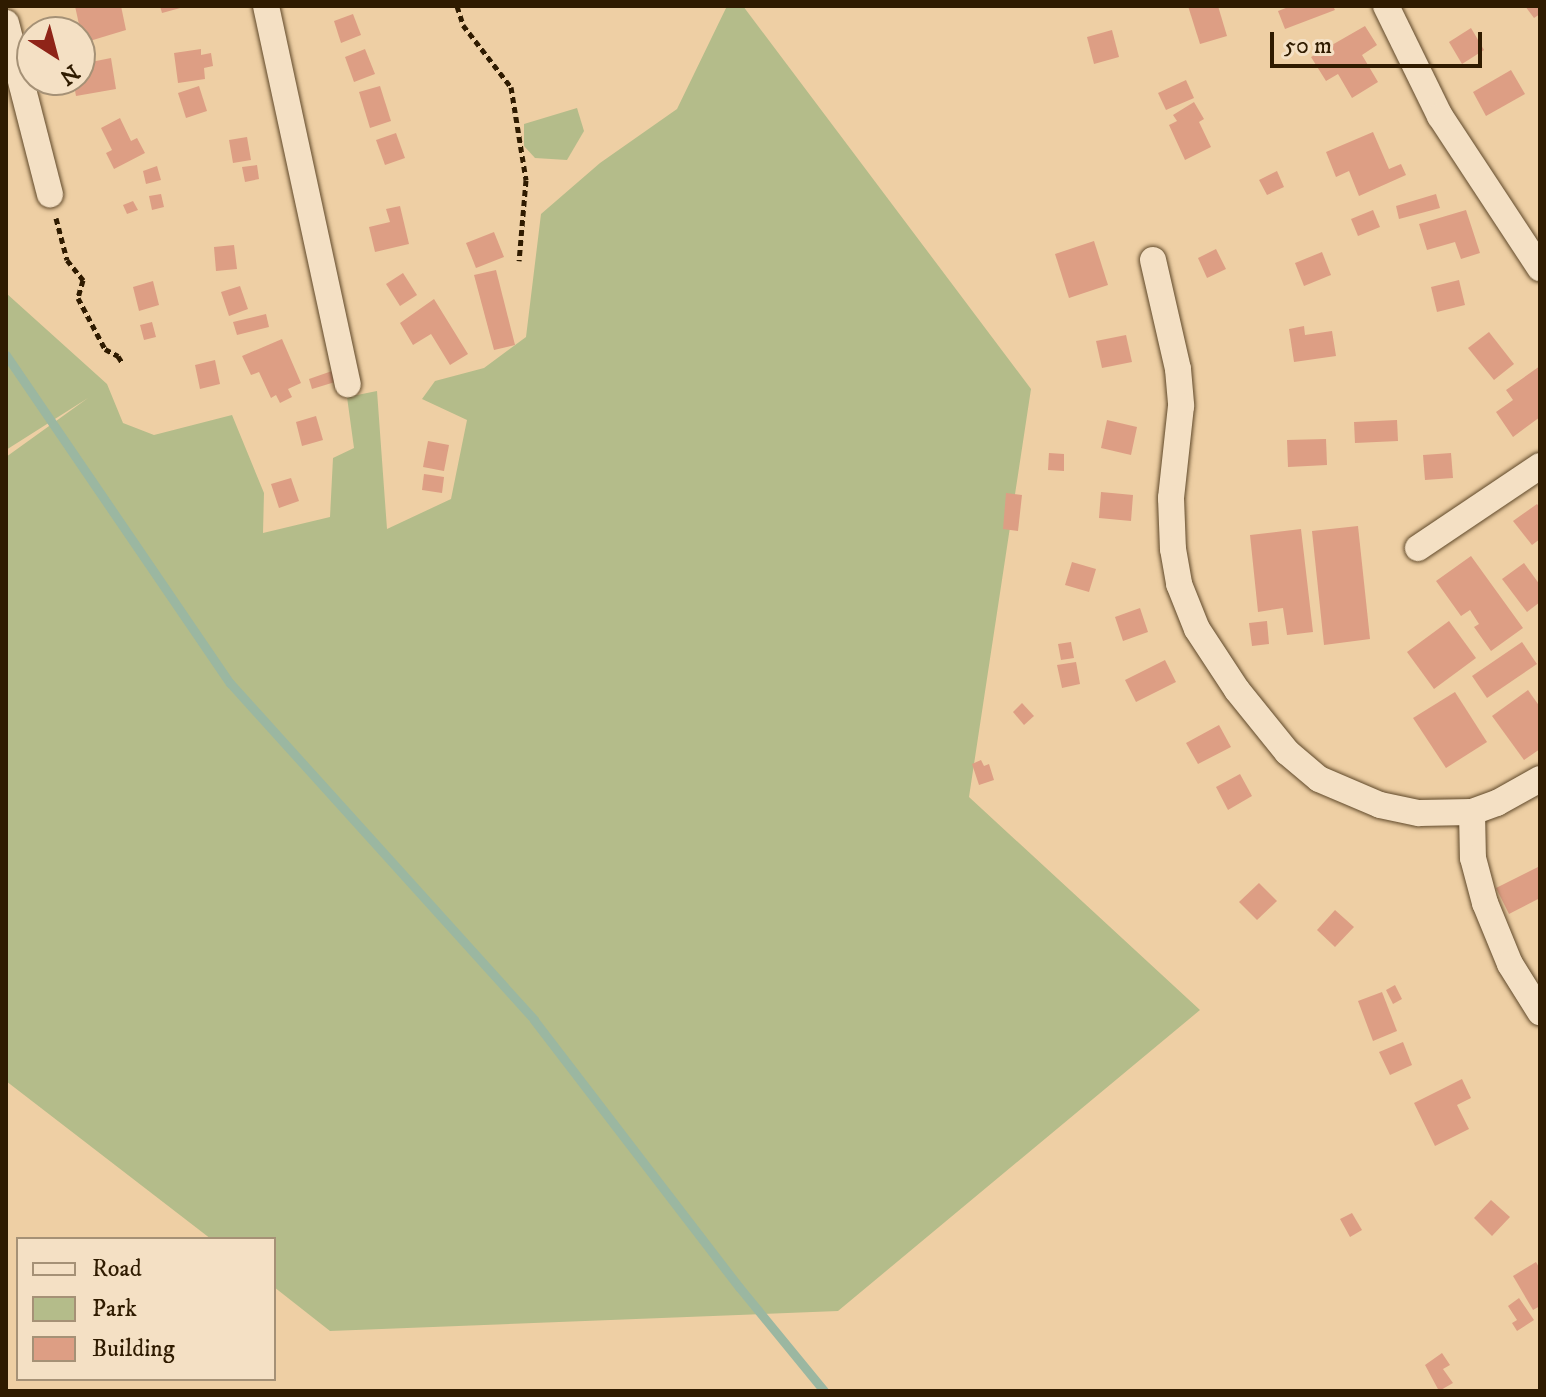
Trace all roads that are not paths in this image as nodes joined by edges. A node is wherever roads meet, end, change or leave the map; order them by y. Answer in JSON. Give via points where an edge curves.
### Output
{"nodes":[{"id":1,"x":266,"y":6,"type":"edge"},
{"id":2,"x":1386,"y":6,"type":"edge"},
{"id":3,"x":6,"y":23,"type":"edge"},
{"id":4,"x":12,"y":76,"type":"edge"},
{"id":5,"x":50,"y":194,"type":"road end"},
{"id":6,"x":1153,"y":260,"type":"dead end"},
{"id":7,"x":1540,"y":268,"type":"edge"},
{"id":8,"x":348,"y":384,"type":"dead end"},
{"id":9,"x":1540,"y":466,"type":"edge"},
{"id":10,"x":1418,"y":548,"type":"dead end"},
{"id":11,"x":1540,"y":779,"type":"edge"},
{"id":12,"x":1472,"y":812,"type":"junction"},
{"id":13,"x":1540,"y":1012,"type":"edge"}],
"edges":[{"from":1,"to":8,"type":"street"},
{"from":2,"to":7,"type":"street","via":[[1440,116]]},
{"from":3,"to":4,"type":"street"},
{"from":4,"to":5,"type":"street"},
{"from":6,"to":12,"type":"street","via":[[1171,329],[1181,406],[1171,498],[1173,549],[1179,584],[1197,629],[1287,752],[1319,779],[1380,805],[1419,813]]},
{"from":9,"to":10,"type":"street"},
{"from":11,"to":12,"type":"street"},
{"from":12,"to":13,"type":"street","via":[[1473,858],[1485,903],[1510,964]]}]}
